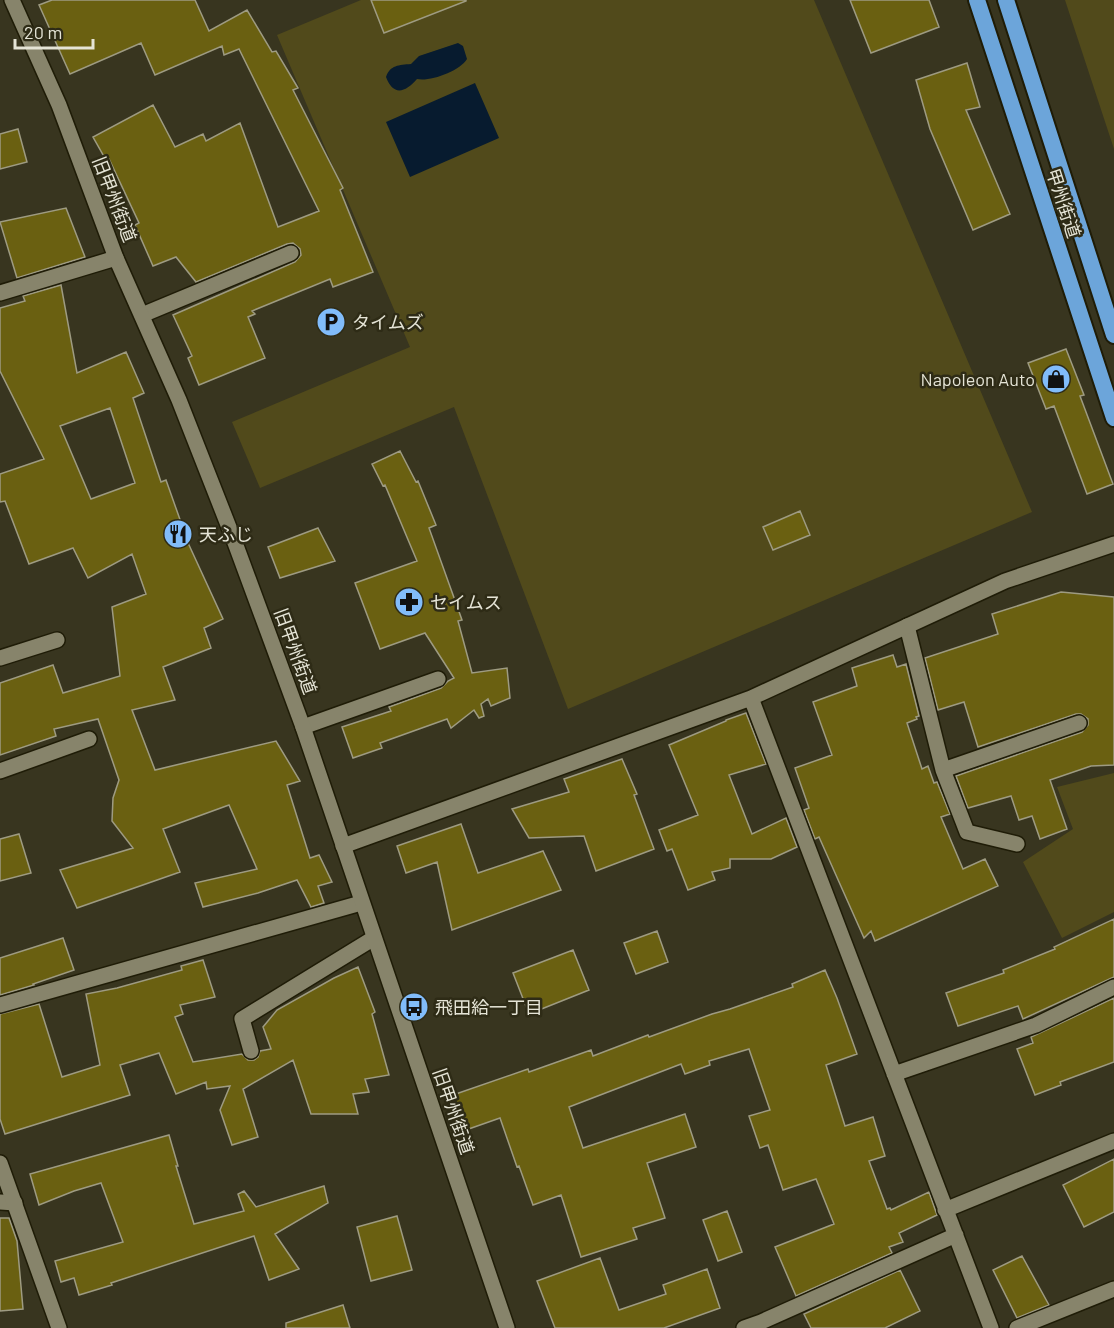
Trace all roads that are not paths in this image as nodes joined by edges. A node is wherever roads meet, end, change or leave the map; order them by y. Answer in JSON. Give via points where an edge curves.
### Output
{"nodes":[{"id":1,"x":977,"y":0,"type":"edge"},
{"id":2,"x":1006,"y":0,"type":"edge"},
{"id":3,"x":14,"y":1,"type":"edge"},
{"id":4,"x":291,"y":253,"type":"dead end"},
{"id":5,"x":116,"y":258,"type":"junction"},
{"id":6,"x":0,"y":293,"type":"edge"},
{"id":7,"x":142,"y":315,"type":"junction"},
{"id":8,"x":1114,"y":335,"type":"edge"},
{"id":9,"x":1114,"y":418,"type":"edge"},
{"id":10,"x":1114,"y":544,"type":"edge"},
{"id":11,"x":907,"y":626,"type":"junction"},
{"id":12,"x":57,"y":640,"type":"dead end"},
{"id":13,"x":0,"y":658,"type":"edge"},
{"id":14,"x":438,"y":679,"type":"dead end"},
{"id":15,"x":751,"y":698,"type":"junction"},
{"id":16,"x":1079,"y":723,"type":"dead end"},
{"id":17,"x":303,"y":727,"type":"junction"},
{"id":18,"x":89,"y":739,"type":"dead end"},
{"id":19,"x":943,"y":770,"type":"junction"},
{"id":20,"x":0,"y":771,"type":"edge"},
{"id":21,"x":1017,"y":844,"type":"dead end"},
{"id":22,"x":343,"y":846,"type":"junction"},
{"id":23,"x":361,"y":903,"type":"junction"},
{"id":24,"x":374,"y":938,"type":"junction"},
{"id":25,"x":1114,"y":987,"type":"edge"},
{"id":26,"x":0,"y":1005,"type":"edge"},
{"id":27,"x":251,"y":1051,"type":"dead end"},
{"id":28,"x":894,"y":1074,"type":"junction"},
{"id":29,"x":1114,"y":1141,"type":"edge"},
{"id":30,"x":0,"y":1163,"type":"edge"},
{"id":31,"x":7,"y":1202,"type":"edge"},
{"id":32,"x":945,"y":1210,"type":"junction"},
{"id":33,"x":956,"y":1235,"type":"junction"},
{"id":34,"x":1114,"y":1289,"type":"edge"},
{"id":35,"x":59,"y":1328,"type":"edge"},
{"id":36,"x":507,"y":1328,"type":"edge"},
{"id":37,"x":744,"y":1328,"type":"edge"},
{"id":38,"x":991,"y":1328,"type":"edge"},
{"id":39,"x":1017,"y":1328,"type":"edge"}],
"edges":[{"from":1,"to":9,"type":"highway","name":"甲州街道"},
{"from":2,"to":8,"type":"highway","name":"甲州街道"},
{"from":3,"to":5,"type":"street","name":"旧甲州街道","via":[[59,105]]},
{"from":4,"to":7,"type":"street"},
{"from":5,"to":6,"type":"street"},
{"from":5,"to":7,"type":"street","name":"旧甲州街道"},
{"from":7,"to":17,"type":"street","name":"旧甲州街道","via":[[225,518]]},
{"from":10,"to":11,"type":"street","via":[[1005,581]]},
{"from":11,"to":15,"type":"street"},
{"from":11,"to":19,"type":"street"},
{"from":12,"to":13,"type":"street"},
{"from":14,"to":17,"type":"street"},
{"from":15,"to":22,"type":"street"},
{"from":15,"to":28,"type":"street"},
{"from":16,"to":19,"type":"street"},
{"from":17,"to":22,"type":"street","name":"旧甲州街道"},
{"from":18,"to":20,"type":"street"},
{"from":19,"to":21,"type":"street","via":[[967,832]]},
{"from":22,"to":23,"type":"street","name":"旧甲州街道"},
{"from":23,"to":24,"type":"street","name":"旧甲州街道"},
{"from":23,"to":26,"type":"street"},
{"from":24,"to":27,"type":"street","via":[[242,1019]]},
{"from":24,"to":36,"type":"street","name":"旧甲州街道"},
{"from":25,"to":28,"type":"street","via":[[1036,1025]]},
{"from":28,"to":32,"type":"street"},
{"from":29,"to":32,"type":"street"},
{"from":30,"to":31,"type":"street"},
{"from":31,"to":35,"type":"street"},
{"from":32,"to":33,"type":"street"},
{"from":33,"to":37,"type":"street"},
{"from":33,"to":38,"type":"street"},
{"from":34,"to":39,"type":"street"}]}
